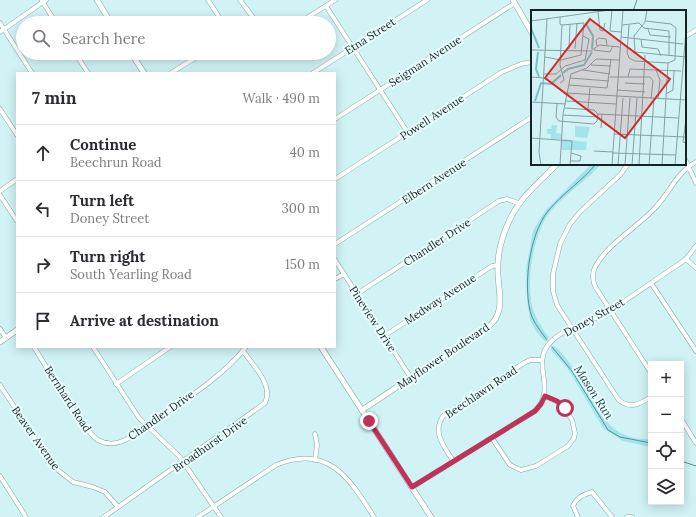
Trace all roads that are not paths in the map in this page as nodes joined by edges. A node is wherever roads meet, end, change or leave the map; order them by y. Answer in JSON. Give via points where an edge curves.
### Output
{"nodes":[{"id":1,"x":96,"y":0,"type":"edge"},
{"id":2,"x":208,"y":0,"type":"edge"},
{"id":3,"x":335,"y":0,"type":"edge"},
{"id":4,"x":427,"y":0,"type":"edge"},
{"id":5,"x":43,"y":1,"type":"edge"},
{"id":6,"x":242,"y":1,"type":"edge"},
{"id":7,"x":514,"y":2,"type":"edge"},
{"id":8,"x":326,"y":6,"type":"junction"},
{"id":9,"x":22,"y":16,"type":"edge"},
{"id":10,"x":52,"y":16,"type":"edge"},
{"id":11,"x":106,"y":16,"type":"edge"},
{"id":12,"x":218,"y":16,"type":"edge"},
{"id":13,"x":251,"y":16,"type":"edge"},
{"id":14,"x":310,"y":16,"type":"edge"},
{"id":15,"x":332,"y":16,"type":"edge"},
{"id":16,"x":16,"y":21,"type":"edge"},
{"id":17,"x":336,"y":22,"type":"edge"},
{"id":18,"x":0,"y":23,"type":"edge"},
{"id":19,"x":696,"y":30,"type":"edge"},
{"id":20,"x":2,"y":31,"type":"edge"},
{"id":21,"x":531,"y":31,"type":"edge"},
{"id":22,"x":686,"y":36,"type":"edge"},
{"id":23,"x":353,"y":48,"type":"junction"},
{"id":24,"x":16,"y":51,"type":"edge"},
{"id":25,"x":336,"y":59,"type":"edge"},
{"id":26,"x":23,"y":60,"type":"edge"},
{"id":27,"x":80,"y":60,"type":"edge"},
{"id":28,"x":136,"y":60,"type":"edge"},
{"id":29,"x":191,"y":60,"type":"edge"},
{"id":30,"x":334,"y":60,"type":"edge"},
{"id":31,"x":531,"y":62,"type":"edge"},
{"id":32,"x":31,"y":72,"type":"edge"},
{"id":33,"x":87,"y":72,"type":"edge"},
{"id":34,"x":143,"y":72,"type":"edge"},
{"id":35,"x":173,"y":72,"type":"edge"},
{"id":36,"x":316,"y":72,"type":"edge"},
{"id":37,"x":380,"y":90,"type":"junction"},
{"id":38,"x":0,"y":109,"type":"edge"},
{"id":39,"x":336,"y":117,"type":"edge"},
{"id":40,"x":531,"y":118,"type":"edge"},
{"id":41,"x":16,"y":133,"type":"edge"},
{"id":42,"x":408,"y":133,"type":"junction"},
{"id":43,"x":686,"y":162,"type":"edge"},
{"id":44,"x":696,"y":162,"type":"edge"},
{"id":45,"x":556,"y":165,"type":"edge"},
{"id":46,"x":627,"y":165,"type":"edge"},
{"id":47,"x":688,"y":167,"type":"junction"},
{"id":48,"x":336,"y":178,"type":"edge"},
{"id":49,"x":16,"y":180,"type":"edge"},
{"id":50,"x":696,"y":183,"type":"edge"},
{"id":51,"x":0,"y":191,"type":"edge"},
{"id":52,"x":0,"y":195,"type":"edge"},
{"id":53,"x":518,"y":203,"type":"junction"},
{"id":54,"x":16,"y":219,"type":"edge"},
{"id":55,"x":336,"y":243,"type":"edge"},
{"id":56,"x":696,"y":246,"type":"edge"},
{"id":57,"x":686,"y":258,"type":"junction"},
{"id":58,"x":336,"y":262,"type":"edge"},
{"id":59,"x":498,"y":265,"type":"junction"},
{"id":60,"x":696,"y":268,"type":"edge"},
{"id":61,"x":344,"y":274,"type":"junction"},
{"id":62,"x":336,"y":278,"type":"edge"},
{"id":63,"x":651,"y":283,"type":"junction"},
{"id":64,"x":357,"y":294,"type":"junction"},
{"id":65,"x":610,"y":310,"type":"junction"},
{"id":66,"x":572,"y":328,"type":"junction"},
{"id":67,"x":0,"y":329,"type":"edge"},
{"id":68,"x":16,"y":331,"type":"edge"},
{"id":69,"x":384,"y":336,"type":"junction"},
{"id":70,"x":6,"y":338,"type":"junction"},
{"id":71,"x":0,"y":342,"type":"edge"},
{"id":72,"x":35,"y":348,"type":"edge"},
{"id":73,"x":94,"y":348,"type":"edge"},
{"id":74,"x":169,"y":348,"type":"edge"},
{"id":75,"x":245,"y":348,"type":"edge"},
{"id":76,"x":322,"y":348,"type":"edge"},
{"id":77,"x":696,"y":351,"type":"edge"},
{"id":78,"x":243,"y":352,"type":"junction"},
{"id":79,"x":542,"y":360,"type":"junction"},
{"id":80,"x":648,"y":368,"type":"edge"},
{"id":81,"x":411,"y":378,"type":"junction"},
{"id":82,"x":116,"y":384,"type":"junction"},
{"id":83,"x":0,"y":385,"type":"edge"},
{"id":84,"x":545,"y":396,"type":"junction"},
{"id":85,"x":648,"y":399,"type":"edge"},
{"id":86,"x":362,"y":410,"type":"junction"},
{"id":87,"x":684,"y":424,"type":"edge"},
{"id":88,"x":146,"y":426,"type":"junction"},
{"id":89,"x":315,"y":434,"type":"dead end"},
{"id":90,"x":492,"y":438,"type":"junction"},
{"id":91,"x":108,"y":443,"type":"joint"},
{"id":92,"x":696,"y":443,"type":"edge"},
{"id":93,"x":315,"y":460,"type":"junction"},
{"id":94,"x":453,"y":461,"type":"junction"},
{"id":95,"x":184,"y":462,"type":"junction"},
{"id":96,"x":0,"y":476,"type":"edge"},
{"id":97,"x":412,"y":487,"type":"junction"},
{"id":98,"x":214,"y":506,"type":"junction"},
{"id":99,"x":118,"y":507,"type":"junction"},
{"id":100,"x":26,"y":517,"type":"edge"},
{"id":101,"x":104,"y":517,"type":"edge"},
{"id":102,"x":198,"y":517,"type":"edge"},
{"id":103,"x":221,"y":517,"type":"edge"},
{"id":104,"x":374,"y":517,"type":"edge"},
{"id":105,"x":431,"y":517,"type":"edge"},
{"id":106,"x":578,"y":517,"type":"edge"},
{"id":107,"x":612,"y":517,"type":"edge"},
{"id":108,"x":627,"y":517,"type":"edge"},
{"id":109,"x":632,"y":517,"type":"edge"}],
"edges":[{"from":1,"to":11,"type":"street"},
{"from":2,"to":12,"type":"street"},
{"from":3,"to":8,"type":"street"},
{"from":4,"to":23,"type":"street","name":"Etna Street"},
{"from":5,"to":9,"type":"street"},
{"from":5,"to":10,"type":"street"},
{"from":6,"to":13,"type":"street"},
{"from":7,"to":21,"type":"street"},
{"from":7,"to":37,"type":"street","name":"Seigman Avenue"},
{"from":8,"to":14,"type":"street"},
{"from":8,"to":15,"type":"street"},
{"from":16,"to":20,"type":"street"},
{"from":17,"to":23,"type":"street"},
{"from":18,"to":20,"type":"street"},
{"from":19,"to":22,"type":"street"},
{"from":20,"to":24,"type":"street"},
{"from":23,"to":25,"type":"street","name":"Etna Street"},
{"from":23,"to":37,"type":"street"},
{"from":26,"to":32,"type":"street"},
{"from":27,"to":33,"type":"street"},
{"from":28,"to":34,"type":"street"},
{"from":29,"to":35,"type":"street"},
{"from":30,"to":36,"type":"street","name":"Etna Street"},
{"from":31,"to":42,"type":"street","name":"Powell Avenue","via":[[502,72]]},
{"from":37,"to":39,"type":"street","name":"Seigman Avenue"},
{"from":37,"to":42,"type":"street"},
{"from":38,"to":41,"type":"street"},
{"from":40,"to":55,"type":"street","name":"Elbern Avenue"},
{"from":42,"to":48,"type":"street","name":"Powell Avenue"},
{"from":43,"to":47,"type":"street"},
{"from":44,"to":47,"type":"street"},
{"from":45,"to":53,"type":"street","name":"Mayflower Boulevard"},
{"from":46,"to":66,"type":"street","via":[[581,211],[570,224],[560,244],[554,267],[553,291],[556,304]]},
{"from":47,"to":50,"type":"street"},
{"from":47,"to":65,"type":"street","via":[[654,209],[611,248],[595,268],[594,284]]},
{"from":49,"to":51,"type":"street"},
{"from":52,"to":54,"type":"street"},
{"from":53,"to":59,"type":"street","name":"Mayflower Boulevard","via":[[503,237]]},
{"from":53,"to":64,"type":"street","name":"Chandler Drive","via":[[507,199],[499,201]]},
{"from":56,"to":57,"type":"street","name":"Doney Street"},
{"from":57,"to":60,"type":"street"},
{"from":57,"to":63,"type":"street","name":"Doney Street"},
{"from":58,"to":61,"type":"street","name":"Pineview Drive"},
{"from":59,"to":69,"type":"street","name":"Medway Avenue","via":[[492,266]]},
{"from":59,"to":81,"type":"street","name":"Mayflower Boulevard","via":[[501,304],[495,320],[487,328]]},
{"from":61,"to":62,"type":"street"},
{"from":61,"to":64,"type":"street","name":"Pineview Drive"},
{"from":63,"to":65,"type":"street","name":"Doney Street"},
{"from":63,"to":77,"type":"street"},
{"from":64,"to":69,"type":"street","name":"Pineview Drive"},
{"from":65,"to":66,"type":"street","name":"Doney Street"},
{"from":65,"to":80,"type":"street"},
{"from":66,"to":79,"type":"street","name":"Doney Street","via":[[548,345]]},
{"from":66,"to":85,"type":"street","via":[[620,402],[633,406]]},
{"from":67,"to":70,"type":"street"},
{"from":68,"to":70,"type":"street"},
{"from":69,"to":81,"type":"street","name":"Pineview Drive"},
{"from":70,"to":71,"type":"street"},
{"from":72,"to":91,"type":"street","name":"Bernhard Road","via":[[89,432],[97,439]]},
{"from":73,"to":82,"type":"street"},
{"from":74,"to":82,"type":"street"},
{"from":75,"to":78,"type":"street","name":"Chandler Drive"},
{"from":76,"to":86,"type":"street"},
{"from":78,"to":88,"type":"street","name":"Chandler Drive","via":[[223,372]]},
{"from":78,"to":95,"type":"street","name":"Broadhurst Drive","via":[[267,389],[265,404]]},
{"from":79,"to":84,"type":"street"},
{"from":79,"to":94,"type":"street","name":"Beechlawn Road","via":[[524,363],[443,416],[438,426],[438,436]]},
{"from":81,"to":86,"type":"street","name":"Mayflower Boulevard"},
{"from":82,"to":88,"type":"street"},
{"from":83,"to":99,"type":"street","name":"Beaver Avenue","via":[[54,467],[73,482],[105,492]]},
{"from":84,"to":90,"type":"street","via":[[535,411]]},
{"from":84,"to":90,"type":"street","via":[[562,404],[572,420],[575,433],[568,446],[536,466],[521,470],[510,465]]},
{"from":86,"to":97,"type":"street"},
{"from":87,"to":92,"type":"street"},
{"from":88,"to":91,"type":"street","name":"Chandler Drive","via":[[123,442]]},
{"from":88,"to":95,"type":"street"},
{"from":89,"to":93,"type":"street"},
{"from":90,"to":94,"type":"street"},
{"from":93,"to":98,"type":"street","via":[[296,459],[276,465]]},
{"from":93,"to":104,"type":"street","via":[[343,473]]},
{"from":94,"to":97,"type":"street"},
{"from":95,"to":98,"type":"street"},
{"from":95,"to":99,"type":"street","name":"Broadhurst Drive"},
{"from":96,"to":100,"type":"street"},
{"from":97,"to":105,"type":"street"},
{"from":98,"to":102,"type":"street"},
{"from":98,"to":103,"type":"street"},
{"from":99,"to":101,"type":"street","name":"Broadhurst Drive"},
{"from":106,"to":107,"type":"street","via":[[572,506],[574,501],[592,492]]},
{"from":108,"to":109,"type":"street"}]}
